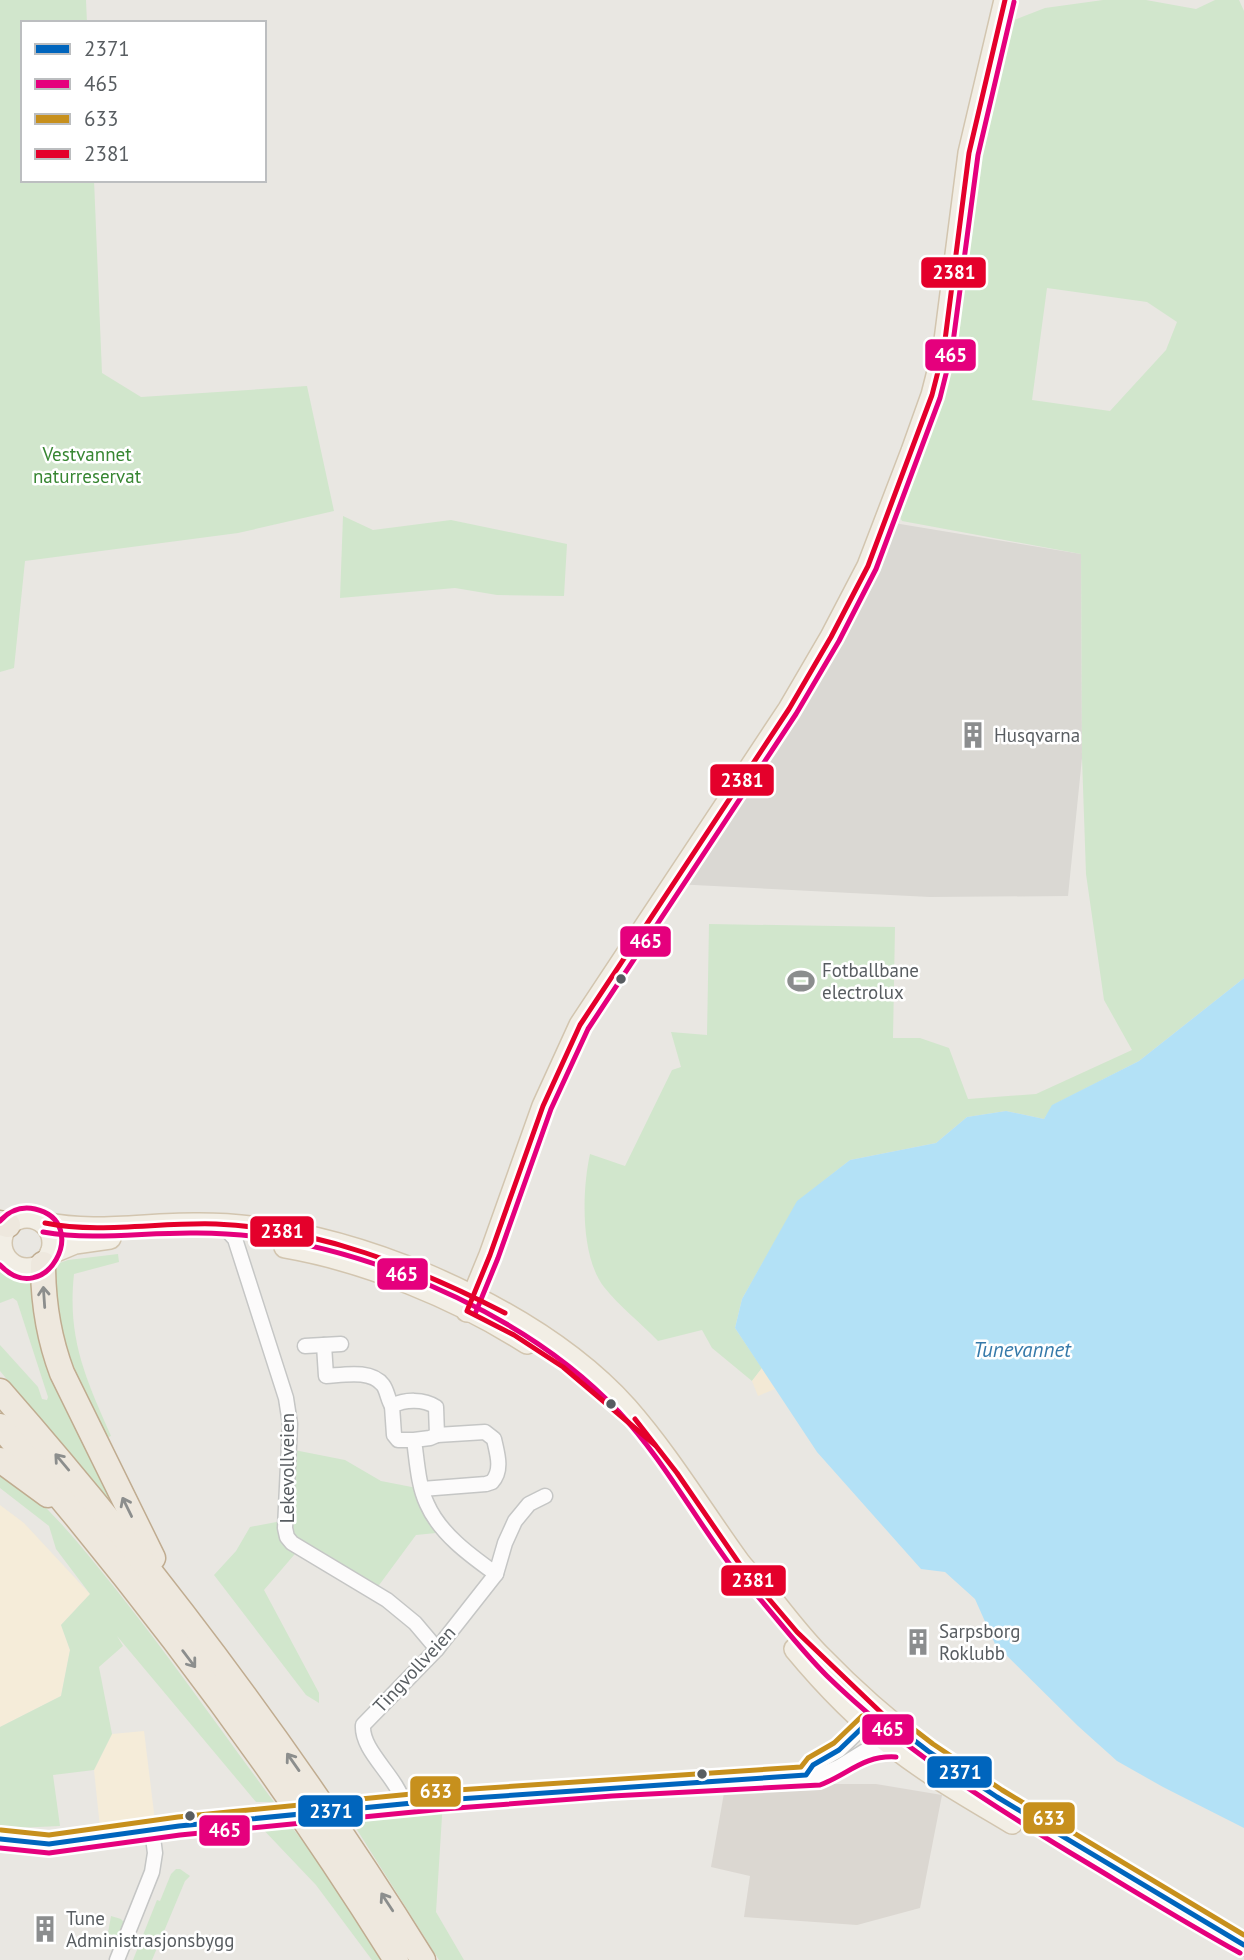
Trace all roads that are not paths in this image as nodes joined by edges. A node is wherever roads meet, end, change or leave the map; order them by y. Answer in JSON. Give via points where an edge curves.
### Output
{"nodes":[{"id":1,"x":1005,"y":0,"type":"edge"},
{"id":2,"x":45,"y":1223,"type":"junction"},
{"id":3,"x":228,"y":1232,"type":"junction"},
{"id":4,"x":2,"y":1234,"type":"edge"},
{"id":5,"x":47,"y":1259,"type":"junction"},
{"id":6,"x":6,"y":1265,"type":"edge"},
{"id":7,"x":470,"y":1304,"type":"junction"},
{"id":8,"x":341,"y":1344,"type":"dead end"},
{"id":9,"x":324,"y":1345,"type":"junction"},
{"id":10,"x":305,"y":1346,"type":"dead end"},
{"id":11,"x":0,"y":1391,"type":"edge"},
{"id":12,"x":392,"y":1406,"type":"junction"},
{"id":13,"x":0,"y":1426,"type":"edge"},
{"id":14,"x":437,"y":1434,"type":"junction"},
{"id":15,"x":414,"y":1440,"type":"junction"},
{"id":16,"x":0,"y":1460,"type":"edge"},
{"id":17,"x":422,"y":1489,"type":"junction"},
{"id":18,"x":545,"y":1496,"type":"dead end"},
{"id":19,"x":78,"y":1517,"type":"junction"},
{"id":20,"x":741,"y":1566,"type":"junction"},
{"id":21,"x":496,"y":1574,"type":"junction"},
{"id":22,"x":167,"y":1591,"type":"junction"},
{"id":23,"x":437,"y":1649,"type":"junction"},
{"id":24,"x":866,"y":1724,"type":"junction"},
{"id":25,"x":893,"y":1724,"type":"junction"},
{"id":26,"x":896,"y":1748,"type":"junction"},
{"id":27,"x":806,"y":1774,"type":"junction"},
{"id":28,"x":404,"y":1804,"type":"junction"},
{"id":29,"x":152,"y":1830,"type":"junction"},
{"id":30,"x":0,"y":1839,"type":"edge"},
{"id":31,"x":1244,"y":1945,"type":"edge"},
{"id":32,"x":117,"y":1960,"type":"edge"},
{"id":33,"x":396,"y":1960,"type":"edge"},
{"id":34,"x":423,"y":1960,"type":"edge"},
{"id":35,"x":1242,"y":1960,"type":"edge"}],
"edges":[{"from":1,"to":7,"type":"main road","via":[[969,153],[944,348],[920,429],[868,566],[789,709],[580,1025],[543,1106]]},
{"from":2,"to":3,"type":"main road"},
{"from":2,"to":4,"type":"main road","via":[[30,1217],[15,1220]]},
{"from":2,"to":5,"type":"main road","via":[[53,1237]]},
{"from":3,"to":5,"type":"main road","via":[[100,1239],[75,1243]]},
{"from":3,"to":7,"type":"main road","via":[[252,1227],[374,1255],[426,1274]]},
{"from":3,"to":23,"type":"street","name":"Lekevollveien","via":[[286,1398],[290,1424],[287,1537],[387,1600]]},
{"from":4,"to":6,"type":"main road"},
{"from":5,"to":6,"type":"main road","via":[[34,1268]]},
{"from":22,"to":5,"type":"highway","one_way":true,"via":[[62,1373],[45,1313]]},
{"from":7,"to":20,"type":"main road","via":[[504,1312],[571,1358],[625,1406]]},
{"from":8,"to":9,"type":"street"},
{"from":9,"to":10,"type":"street"},
{"from":9,"to":12,"type":"street","via":[[326,1376],[373,1377],[383,1385]]},
{"from":22,"to":11,"type":"highway","one_way":true},
{"from":12,"to":14,"type":"street","via":[[428,1401],[436,1407]]},
{"from":12,"to":15,"type":"street","via":[[394,1434],[398,1440]]},
{"from":13,"to":19,"type":"highway"},
{"from":14,"to":15,"type":"street"},
{"from":14,"to":17,"type":"street","via":[[485,1432],[494,1438],[498,1474],[486,1484]]},
{"from":15,"to":17,"type":"street"},
{"from":16,"to":19,"type":"highway"},
{"from":17,"to":21,"type":"street","via":[[446,1532]]},
{"from":18,"to":21,"type":"street","name":"Tingvollveien","via":[[529,1504],[515,1521]]},
{"from":19,"to":33,"type":"highway","one_way":true,"via":[[250,1741]]},
{"from":20,"to":24,"type":"main road","via":[[787,1639]]},
{"from":20,"to":25,"type":"main road","via":[[797,1632]]},
{"from":21,"to":23,"type":"street","name":"Tingvollveien"},
{"from":34,"to":22,"type":"highway","one_way":true,"via":[[300,1773]]},
{"from":23,"to":28,"type":"street","name":"Tingvollveien","via":[[363,1725],[365,1743],[386,1768]]},
{"from":24,"to":25,"type":"street"},
{"from":24,"to":26,"type":"main road"},
{"from":24,"to":27,"type":"street"},
{"from":25,"to":31,"type":"main road","via":[[997,1797]]},
{"from":26,"to":27,"type":"street","via":[[878,1747],[819,1776]]},
{"from":26,"to":35,"type":"main road","via":[[965,1796]]},
{"from":27,"to":28,"type":"street"},
{"from":28,"to":29,"type":"street","bridge":true},
{"from":29,"to":30,"type":"street","via":[[49,1843]]},
{"from":29,"to":32,"type":"street","via":[[152,1872]]}]}
